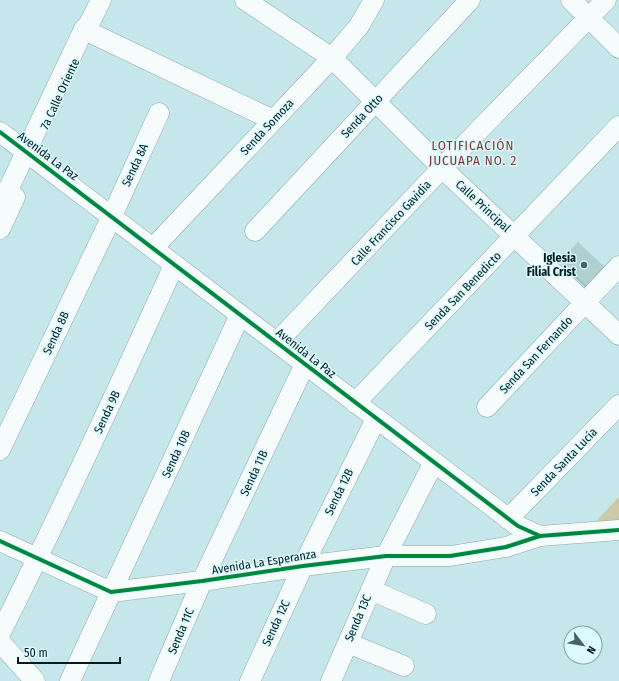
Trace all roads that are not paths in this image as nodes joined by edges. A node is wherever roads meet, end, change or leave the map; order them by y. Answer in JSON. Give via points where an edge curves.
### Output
{"nodes":[{"id":1,"x":101,"y":0,"type":"edge"},
{"id":2,"x":245,"y":0,"type":"edge"},
{"id":3,"x":374,"y":0,"type":"edge"},
{"id":4,"x":470,"y":0,"type":"edge"},
{"id":5,"x":571,"y":0,"type":"edge"},
{"id":6,"x":606,"y":0,"type":"edge"},
{"id":7,"x":589,"y":18,"type":"junction"},
{"id":8,"x":89,"y":28,"type":"junction"},
{"id":9,"x":619,"y":48,"type":"edge"},
{"id":10,"x":332,"y":58,"type":"junction"},
{"id":11,"x":376,"y":101,"type":"junction"},
{"id":12,"x":159,"y":113,"type":"dead end"},
{"id":13,"x":273,"y":120,"type":"junction"},
{"id":14,"x":619,"y":126,"type":"edge"},
{"id":15,"x":0,"y":132,"type":"edge"},
{"id":16,"x":30,"y":154,"type":"junction"},
{"id":17,"x":442,"y":168,"type":"junction"},
{"id":18,"x":0,"y":207,"type":"edge"},
{"id":19,"x":112,"y":216,"type":"junction"},
{"id":20,"x":0,"y":230,"type":"edge"},
{"id":21,"x":255,"y":231,"type":"dead end"},
{"id":22,"x":515,"y":236,"type":"junction"},
{"id":23,"x":153,"y":248,"type":"junction"},
{"id":24,"x":174,"y":265,"type":"junction"},
{"id":25,"x":619,"y":266,"type":"edge"},
{"id":26,"x":585,"y":303,"type":"junction"},
{"id":27,"x":240,"y":315,"type":"junction"},
{"id":28,"x":619,"y":335,"type":"edge"},
{"id":29,"x":277,"y":342,"type":"junction"},
{"id":30,"x":305,"y":364,"type":"junction"},
{"id":31,"x":355,"y":403,"type":"junction"},
{"id":32,"x":619,"y":405,"type":"edge"},
{"id":33,"x":487,"y":407,"type":"dead end"},
{"id":34,"x":376,"y":419,"type":"junction"},
{"id":35,"x":0,"y":450,"type":"edge"},
{"id":36,"x":434,"y":462,"type":"junction"},
{"id":37,"x":508,"y":519,"type":"junction"},
{"id":38,"x":619,"y":530,"type":"edge"},
{"id":39,"x":540,"y":536,"type":"junction"},
{"id":40,"x":0,"y":541,"type":"edge"},
{"id":41,"x":386,"y":556,"type":"junction"},
{"id":42,"x":38,"y":558,"type":"junction"},
{"id":43,"x":303,"y":566,"type":"junction"},
{"id":44,"x":202,"y":581,"type":"junction"},
{"id":45,"x":370,"y":590,"type":"junction"},
{"id":46,"x":111,"y":592,"type":"junction"},
{"id":47,"x":426,"y":614,"type":"dead end"},
{"id":48,"x":0,"y":634,"type":"edge"},
{"id":49,"x":0,"y":642,"type":"edge"},
{"id":50,"x":348,"y":643,"type":"junction"},
{"id":51,"x":404,"y":666,"type":"dead end"},
{"id":52,"x":35,"y":681,"type":"edge"},
{"id":53,"x":70,"y":681,"type":"edge"},
{"id":54,"x":159,"y":681,"type":"edge"},
{"id":55,"x":250,"y":681,"type":"edge"},
{"id":56,"x":331,"y":681,"type":"edge"}],
"edges":[{"from":1,"to":8,"type":"street","name":"7a Calle Oriente"},
{"from":2,"to":10,"type":"street","name":"Calle Principal"},
{"from":3,"to":10,"type":"street","name":"Senda Somoza","via":[[359,26]]},
{"from":4,"to":11,"type":"street","name":"Senda Otto"},
{"from":5,"to":7,"type":"street"},
{"from":6,"to":7,"type":"street","name":"Calle Francisco Gavidia"},
{"from":7,"to":9,"type":"street"},
{"from":7,"to":17,"type":"street","name":"Calle Francisco Gavidia"},
{"from":8,"to":13,"type":"street"},
{"from":8,"to":16,"type":"street","name":"7a Calle Oriente","via":[[45,127]]},
{"from":10,"to":11,"type":"street","name":"Calle Principal"},
{"from":10,"to":13,"type":"street","name":"Senda Somoza"},
{"from":11,"to":17,"type":"street","name":"Calle Principal"},
{"from":11,"to":21,"type":"street","name":"Senda Otto"},
{"from":12,"to":19,"type":"street","name":"Senda 8A"},
{"from":13,"to":23,"type":"street","name":"Senda Somoza"},
{"from":14,"to":22,"type":"street","name":"Senda San Benedicto"},
{"from":15,"to":16,"type":"street","name":"Avenida La Paz"},
{"from":16,"to":18,"type":"street","name":"7a Calle Oriente"},
{"from":16,"to":19,"type":"street","name":"Avenida La Paz"},
{"from":16,"to":20,"type":"street","name":"7a Calle Oriente"},
{"from":17,"to":22,"type":"street","name":"Calle Principal"},
{"from":17,"to":29,"type":"street","name":"Calle Francisco Gavidia"},
{"from":19,"to":23,"type":"street","name":"Avenida La Paz"},
{"from":19,"to":35,"type":"street","name":"Senda 8B"},
{"from":22,"to":26,"type":"street","name":"Calle Principal"},
{"from":22,"to":31,"type":"street","name":"Senda San Benedicto"},
{"from":23,"to":24,"type":"street","name":"Avenida La Paz"},
{"from":24,"to":27,"type":"street","name":"Avenida La Paz"},
{"from":24,"to":42,"type":"street","name":"Senda 9B"},
{"from":25,"to":26,"type":"street","name":"Senda San Fernando"},
{"from":26,"to":28,"type":"street","name":"Calle Principal"},
{"from":26,"to":33,"type":"street","name":"Senda San Fernando"},
{"from":27,"to":29,"type":"street","name":"Avenida La Paz"},
{"from":27,"to":46,"type":"street","name":"Senda 10B"},
{"from":29,"to":30,"type":"street","name":"Avenida La Paz"},
{"from":30,"to":31,"type":"street","name":"Avenida La Paz"},
{"from":30,"to":44,"type":"street","name":"Senda 11B"},
{"from":31,"to":34,"type":"street","name":"Avenida La Paz"},
{"from":32,"to":37,"type":"street","name":"Senda Santa Lucía"},
{"from":34,"to":36,"type":"street","name":"Avenida La Paz"},
{"from":34,"to":43,"type":"street","name":"Senda 12B"},
{"from":36,"to":37,"type":"street","name":"Avenida La Paz"},
{"from":36,"to":41,"type":"street","name":"Senda 13C"},
{"from":37,"to":39,"type":"street","name":"Avenida La Paz"},
{"from":38,"to":39,"type":"street","name":"Avenida La Paz"},
{"from":39,"to":41,"type":"street","name":"Avenida La Esperanza","via":[[506,547],[450,556]]},
{"from":40,"to":42,"type":"street"},
{"from":41,"to":43,"type":"street","name":"Avenida La Esperanza"},
{"from":41,"to":45,"type":"street","name":"Senda 13C"},
{"from":42,"to":46,"type":"street"},
{"from":42,"to":48,"type":"street","name":"Senda 9B"},
{"from":43,"to":44,"type":"street","name":"Avenida La Esperanza"},
{"from":43,"to":55,"type":"street","name":"Senda 12C"},
{"from":44,"to":46,"type":"street","name":"Avenida La Esperanza"},
{"from":44,"to":54,"type":"street","name":"Senda 11C"},
{"from":45,"to":47,"type":"street"},
{"from":45,"to":50,"type":"street","name":"Senda 13C"},
{"from":46,"to":53,"type":"street","name":"Senda 10B"},
{"from":49,"to":52,"type":"street"},
{"from":50,"to":51,"type":"street"},
{"from":50,"to":56,"type":"street","name":"Senda 13C"}]}
